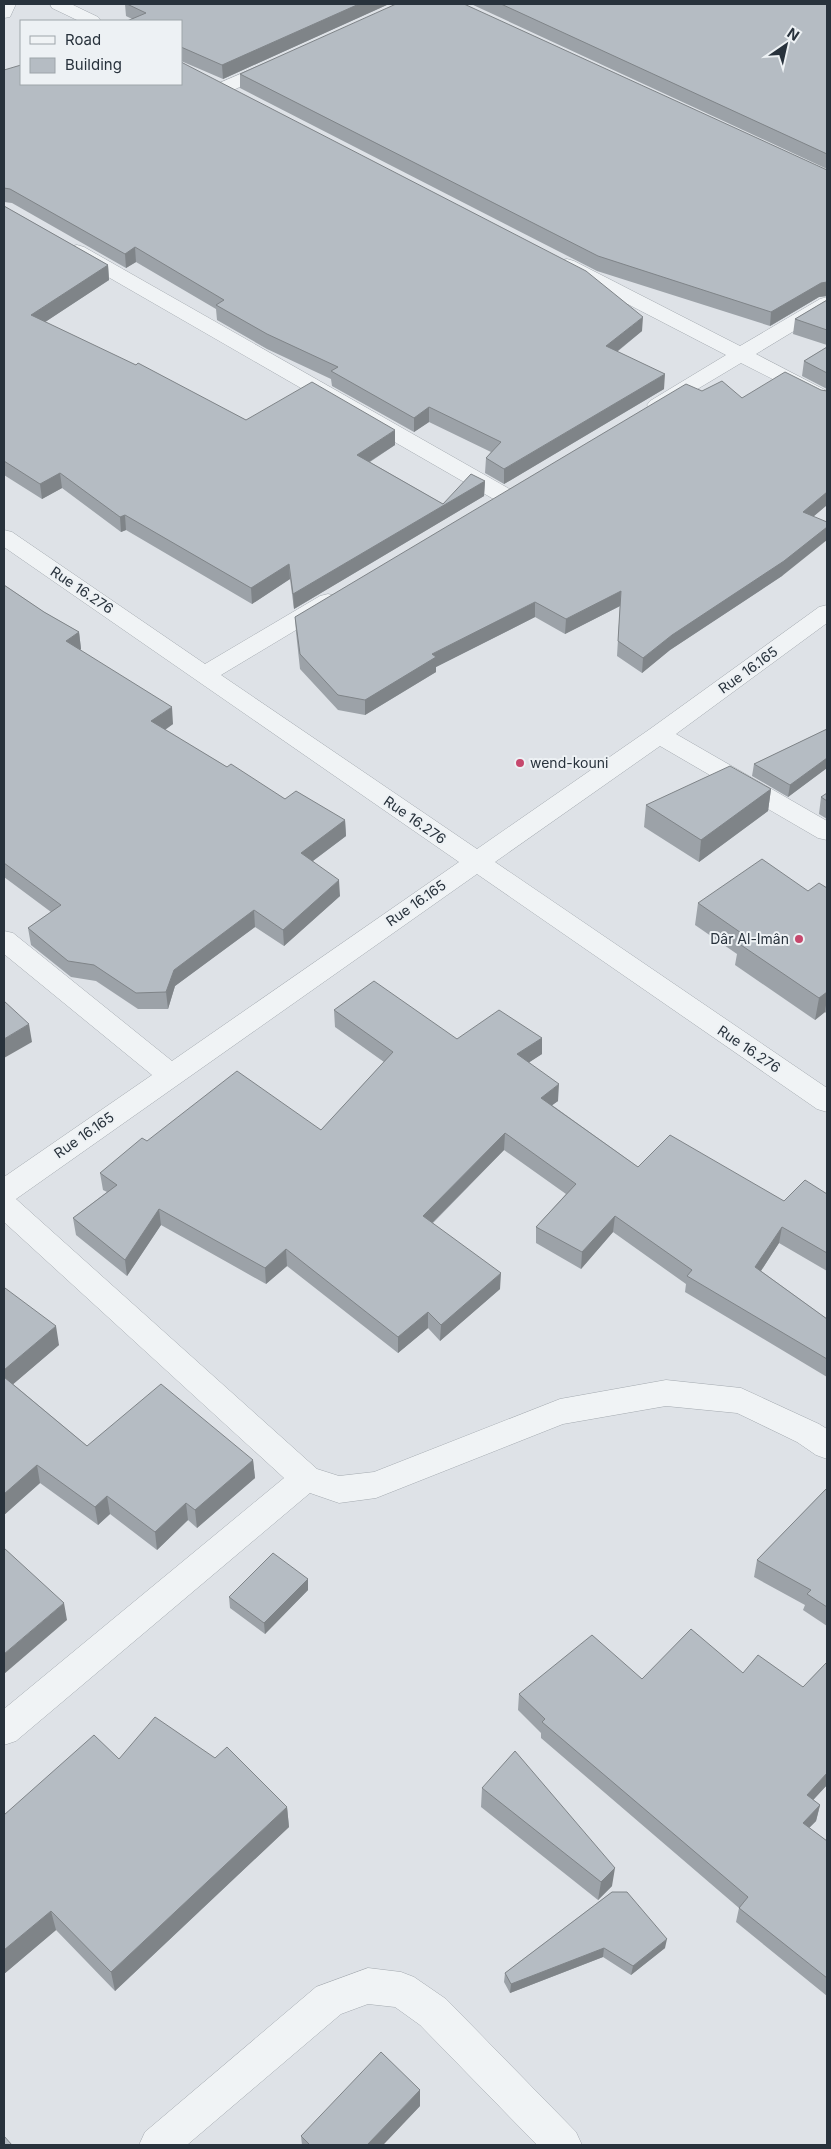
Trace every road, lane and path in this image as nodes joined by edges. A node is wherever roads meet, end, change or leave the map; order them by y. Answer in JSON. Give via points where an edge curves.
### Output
{"nodes":[{"id":1,"x":8,"y":4,"type":"edge"},
{"id":2,"x":58,"y":4,"type":"edge"},
{"id":3,"x":4,"y":13,"type":"edge"},
{"id":4,"x":90,"y":20,"type":"edge"},
{"id":5,"x":284,"y":60,"type":"edge"},
{"id":6,"x":240,"y":97,"type":"edge"},
{"id":7,"x":63,"y":243,"type":"edge"},
{"id":8,"x":548,"y":255,"type":"edge"},
{"id":9,"x":827,"y":303,"type":"edge"},
{"id":10,"x":741,"y":354,"type":"junction"},
{"id":11,"x":827,"y":398,"type":"edge"},
{"id":12,"x":640,"y":415,"type":"edge"},
{"id":13,"x":505,"y":496,"type":"edge"},
{"id":14,"x":4,"y":536,"type":"edge"},
{"id":15,"x":342,"y":592,"type":"edge"},
{"id":16,"x":827,"y":612,"type":"edge"},
{"id":17,"x":205,"y":674,"type":"junction"},
{"id":18,"x":660,"y":735,"type":"junction"},
{"id":19,"x":827,"y":832,"type":"edge"},
{"id":20,"x":476,"y":861,"type":"junction"},
{"id":21,"x":4,"y":940,"type":"edge"},
{"id":22,"x":170,"y":1074,"type":"junction"},
{"id":23,"x":827,"y":1102,"type":"edge"},
{"id":24,"x":4,"y":1192,"type":"edge"},
{"id":25,"x":4,"y":1205,"type":"edge"},
{"id":26,"x":827,"y":1446,"type":"edge"},
{"id":27,"x":306,"y":1478,"type":"junction"},
{"id":28,"x":4,"y":1730,"type":"edge"},
{"id":29,"x":158,"y":2145,"type":"edge"},
{"id":30,"x":563,"y":2145,"type":"edge"}],
"edges":[{"from":1,"to":3,"type":"street"},
{"from":2,"to":4,"type":"street"},
{"from":5,"to":6,"type":"street","via":[[215,84]]},
{"from":7,"to":13,"type":"street"},
{"from":8,"to":10,"type":"street"},
{"from":9,"to":10,"type":"street"},
{"from":10,"to":11,"type":"street"},
{"from":10,"to":12,"type":"street"},
{"from":14,"to":17,"type":"street","name":"Rue 16.276"},
{"from":15,"to":17,"type":"street"},
{"from":16,"to":18,"type":"street","name":"Rue 16.165"},
{"from":17,"to":20,"type":"street","name":"Rue 16.276"},
{"from":18,"to":19,"type":"street"},
{"from":18,"to":20,"type":"street","name":"Rue 16.165"},
{"from":20,"to":22,"type":"street","name":"Rue 16.165"},
{"from":20,"to":23,"type":"street","name":"Rue 16.276"},
{"from":21,"to":22,"type":"street"},
{"from":22,"to":24,"type":"street","name":"Rue 16.165"},
{"from":25,"to":27,"type":"street"},
{"from":26,"to":27,"type":"street","via":[[808,1433],[741,1401],[666,1393],[560,1412],[376,1485],[339,1490]]},
{"from":27,"to":28,"type":"street"},
{"from":29,"to":30,"type":"street","via":[[329,2000],[368,1986],[401,1990],[433,2012]]}]}
